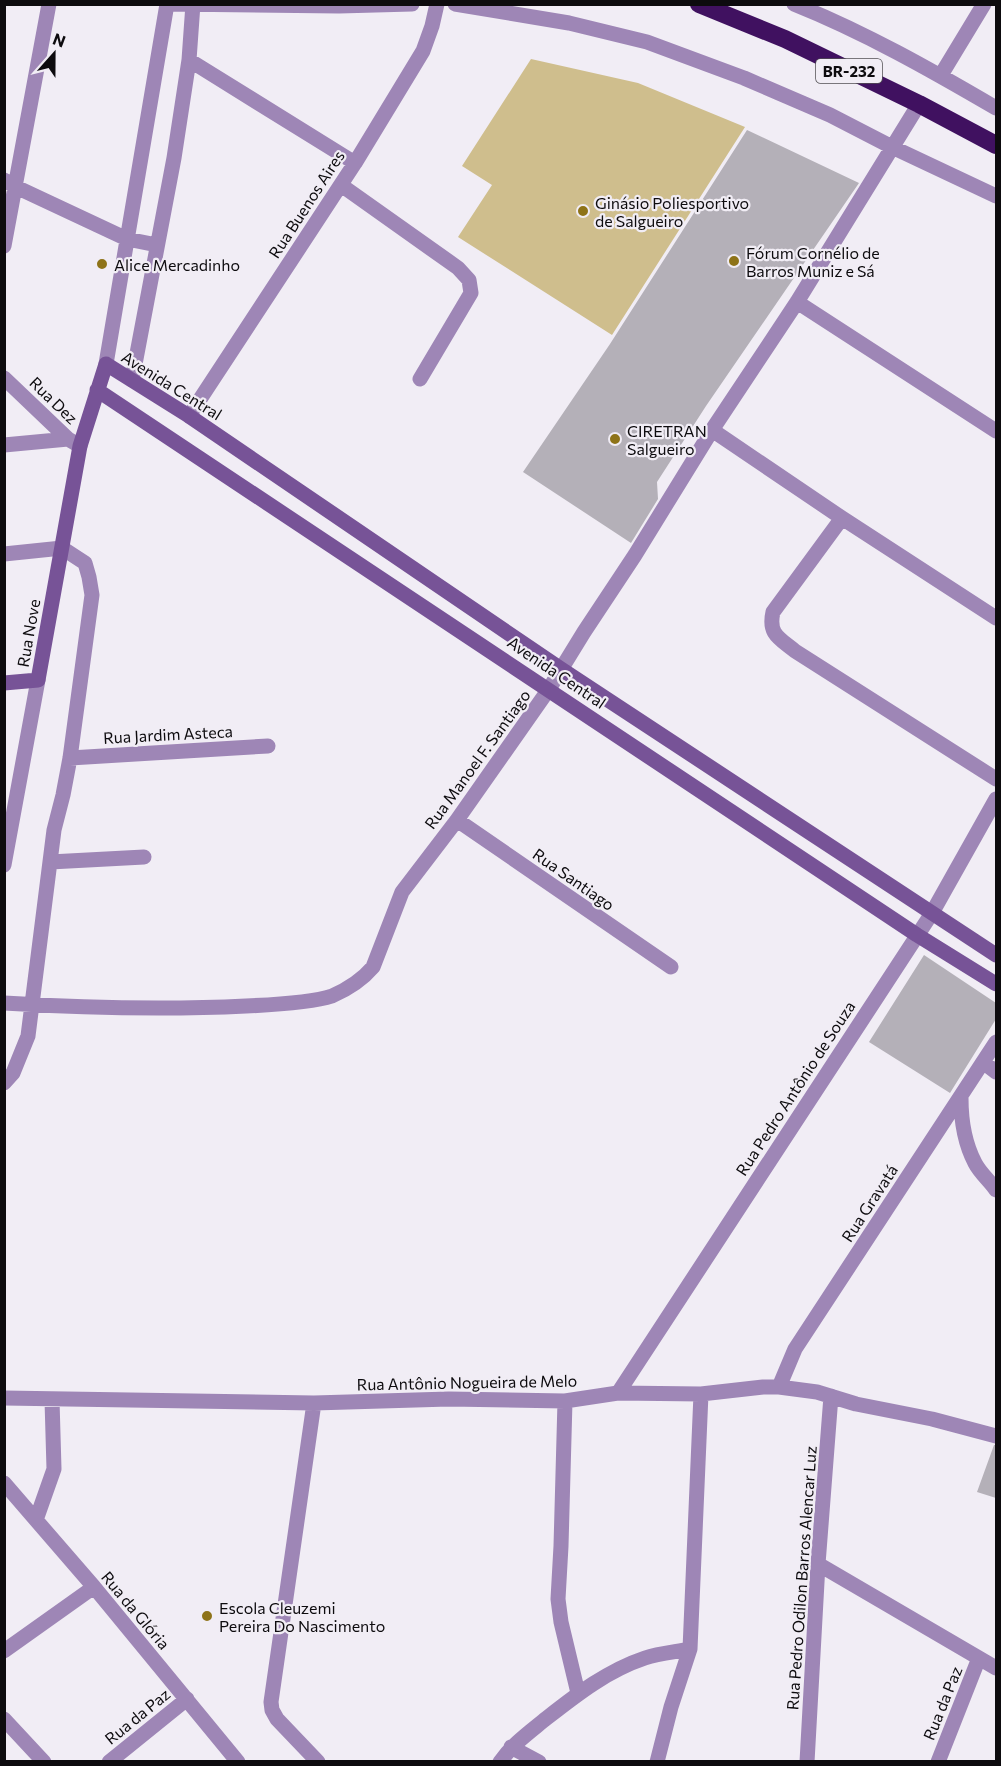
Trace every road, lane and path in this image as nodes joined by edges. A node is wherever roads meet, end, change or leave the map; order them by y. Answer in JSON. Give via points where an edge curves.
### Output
{"nodes":[{"id":1,"x":49,"y":4,"type":"edge"},
{"id":2,"x":169,"y":4,"type":"edge"},
{"id":3,"x":412,"y":4,"type":"edge"},
{"id":4,"x":437,"y":4,"type":"edge"},
{"id":5,"x":455,"y":4,"type":"edge"},
{"id":6,"x":699,"y":4,"type":"edge"},
{"id":7,"x":794,"y":4,"type":"edge"},
{"id":8,"x":984,"y":4,"type":"edge"},
{"id":9,"x":193,"y":5,"type":"edge"},
{"id":10,"x":189,"y":60,"type":"junction"},
{"id":11,"x":941,"y":75,"type":"junction"},
{"id":12,"x":919,"y":104,"type":"junction"},
{"id":13,"x":996,"y":108,"type":"edge"},
{"id":14,"x":996,"y":145,"type":"edge"},
{"id":15,"x":892,"y":147,"type":"junction"},
{"id":16,"x":355,"y":163,"type":"junction"},
{"id":17,"x":10,"y":183,"type":"edge"},
{"id":18,"x":341,"y":185,"type":"junction"},
{"id":19,"x":996,"y":196,"type":"edge"},
{"id":20,"x":127,"y":239,"type":"junction"},
{"id":21,"x":158,"y":245,"type":"junction"},
{"id":22,"x":4,"y":246,"type":"edge"},
{"id":23,"x":797,"y":302,"type":"junction"},
{"id":24,"x":106,"y":364,"type":"junction"},
{"id":25,"x":4,"y":378,"type":"edge"},
{"id":26,"x":420,"y":379,"type":"dead end"},
{"id":27,"x":132,"y":380,"type":"junction"},
{"id":28,"x":97,"y":390,"type":"junction"},
{"id":29,"x":189,"y":416,"type":"junction"},
{"id":30,"x":712,"y":430,"type":"junction"},
{"id":31,"x":996,"y":431,"type":"edge"},
{"id":32,"x":74,"y":443,"type":"junction"},
{"id":33,"x":4,"y":445,"type":"edge"},
{"id":34,"x":842,"y":518,"type":"junction"},
{"id":35,"x":62,"y":548,"type":"junction"},
{"id":36,"x":4,"y":554,"type":"edge"},
{"id":37,"x":996,"y":618,"type":"edge"},
{"id":38,"x":561,"y":669,"type":"junction"},
{"id":39,"x":38,"y":680,"type":"junction"},
{"id":40,"x":4,"y":683,"type":"edge"},
{"id":41,"x":549,"y":689,"type":"junction"},
{"id":42,"x":268,"y":746,"type":"dead end"},
{"id":43,"x":70,"y":758,"type":"junction"},
{"id":44,"x":996,"y":779,"type":"edge"},
{"id":45,"x":12,"y":786,"type":"edge"},
{"id":46,"x":996,"y":800,"type":"edge"},
{"id":47,"x":457,"y":820,"type":"junction"},
{"id":48,"x":144,"y":857,"type":"dead end"},
{"id":49,"x":50,"y":862,"type":"junction"},
{"id":50,"x":4,"y":866,"type":"edge"},
{"id":51,"x":932,"y":913,"type":"junction"},
{"id":52,"x":917,"y":935,"type":"junction"},
{"id":53,"x":996,"y":956,"type":"edge"},
{"id":54,"x":671,"y":967,"type":"dead end"},
{"id":55,"x":996,"y":984,"type":"edge"},
{"id":56,"x":4,"y":1003,"type":"edge"},
{"id":57,"x":32,"y":1005,"type":"junction"},
{"id":58,"x":996,"y":1042,"type":"edge"},
{"id":59,"x":983,"y":1062,"type":"junction"},
{"id":60,"x":996,"y":1072,"type":"edge"},
{"id":61,"x":4,"y":1083,"type":"edge"},
{"id":62,"x":961,"y":1098,"type":"junction"},
{"id":63,"x":996,"y":1190,"type":"edge"},
{"id":64,"x":779,"y":1387,"type":"junction"},
{"id":65,"x":618,"y":1393,"type":"junction"},
{"id":66,"x":701,"y":1394,"type":"junction"},
{"id":67,"x":831,"y":1396,"type":"junction"},
{"id":68,"x":4,"y":1398,"type":"edge"},
{"id":69,"x":52,"y":1400,"type":"junction"},
{"id":70,"x":565,"y":1401,"type":"junction"},
{"id":71,"x":314,"y":1403,"type":"junction"},
{"id":72,"x":996,"y":1436,"type":"edge"},
{"id":73,"x":4,"y":1483,"type":"edge"},
{"id":74,"x":36,"y":1520,"type":"junction"},
{"id":75,"x":818,"y":1564,"type":"junction"},
{"id":76,"x":94,"y":1587,"type":"junction"},
{"id":77,"x":690,"y":1649,"type":"junction"},
{"id":78,"x":4,"y":1652,"type":"edge"},
{"id":79,"x":979,"y":1658,"type":"junction"},
{"id":80,"x":996,"y":1668,"type":"edge"},
{"id":81,"x":579,"y":1693,"type":"junction"},
{"id":82,"x":187,"y":1699,"type":"junction"},
{"id":83,"x":4,"y":1719,"type":"edge"},
{"id":84,"x":511,"y":1747,"type":"junction"},
{"id":85,"x":44,"y":1761,"type":"edge"},
{"id":86,"x":109,"y":1761,"type":"edge"},
{"id":87,"x":238,"y":1761,"type":"edge"},
{"id":88,"x":318,"y":1761,"type":"edge"},
{"id":89,"x":500,"y":1761,"type":"edge"},
{"id":90,"x":539,"y":1761,"type":"edge"},
{"id":91,"x":657,"y":1761,"type":"edge"},
{"id":92,"x":807,"y":1761,"type":"edge"},
{"id":93,"x":938,"y":1761,"type":"edge"}],
"edges":[{"from":1,"to":17,"type":"street"},
{"from":2,"to":9,"type":"street"},
{"from":2,"to":20,"type":"street"},
{"from":3,"to":9,"type":"street"},
{"from":4,"to":16,"type":"street","name":"Rua Buenos Aires","via":[[423,51]]},
{"from":5,"to":15,"type":"street","via":[[569,23],[647,42],[744,78]]},
{"from":6,"to":12,"type":"highway","number":"BR-232","via":[[785,39]]},
{"from":7,"to":11,"type":"street"},
{"from":8,"to":11,"type":"street"},
{"from":9,"to":10,"type":"street"},
{"from":10,"to":16,"type":"street"},
{"from":10,"to":21,"type":"street"},
{"from":11,"to":13,"type":"street"},
{"from":12,"to":14,"type":"highway","number":"BR-232"},
{"from":12,"to":15,"type":"street","name":"Rua Manoel F. Santiago"},
{"from":15,"to":19,"type":"street"},
{"from":15,"to":23,"type":"street","name":"Rua Manoel F. Santiago"},
{"from":16,"to":18,"type":"street","name":"Rua Buenos Aires"},
{"from":17,"to":20,"type":"street"},
{"from":17,"to":22,"type":"street"},
{"from":18,"to":26,"type":"street","via":[[469,279],[471,293]]},
{"from":18,"to":29,"type":"street","name":"Rua Buenos Aires"},
{"from":20,"to":21,"type":"street"},
{"from":20,"to":24,"type":"street"},
{"from":21,"to":27,"type":"street"},
{"from":23,"to":30,"type":"street","name":"Rua Manoel F. Santiago"},
{"from":23,"to":31,"type":"street"},
{"from":24,"to":27,"type":"street","name":"Avenida Central"},
{"from":24,"to":28,"type":"street","name":"Rua Nove"},
{"from":25,"to":32,"type":"street","name":"Rua Dez"},
{"from":27,"to":29,"type":"street","name":"Avenida Central"},
{"from":28,"to":32,"type":"street","name":"Rua Nove"},
{"from":28,"to":41,"type":"street","name":"Avenida Central"},
{"from":29,"to":38,"type":"street","name":"Avenida Central"},
{"from":30,"to":34,"type":"street"},
{"from":30,"to":38,"type":"street","name":"Rua Manoel F. Santiago"},
{"from":32,"to":33,"type":"street"},
{"from":32,"to":35,"type":"street","name":"Rua Nove"},
{"from":34,"to":37,"type":"street"},
{"from":34,"to":44,"type":"street","via":[[773,612],[770,623],[774,634]]},
{"from":35,"to":36,"type":"street"},
{"from":35,"to":39,"type":"street","name":"Rua Nove"},
{"from":35,"to":43,"type":"street","via":[[85,563],[92,595]]},
{"from":38,"to":41,"type":"street","name":"Rua Manoel F. Santiago"},
{"from":38,"to":51,"type":"street","name":"Avenida Central"},
{"from":39,"to":40,"type":"street"},
{"from":39,"to":45,"type":"street","name":"Rua Nove"},
{"from":41,"to":47,"type":"street","name":"Rua Manoel F. Santiago"},
{"from":41,"to":52,"type":"street","name":"Avenida Central"},
{"from":42,"to":43,"type":"street","name":"Rua Jardim Asteca"},
{"from":43,"to":49,"type":"street"},
{"from":45,"to":50,"type":"street","name":"Rua Nove"},
{"from":46,"to":51,"type":"street","name":"Rua Pedro Antônio de Souza"},
{"from":47,"to":54,"type":"street","name":"Rua Santiago"},
{"from":47,"to":57,"type":"street","name":"Rua Manoel F. Santiago","via":[[402,892],[373,967],[352,986],[331,996],[273,1004],[190,1008]]},
{"from":48,"to":49,"type":"street"},
{"from":49,"to":57,"type":"street"},
{"from":51,"to":52,"type":"street","name":"Rua Pedro Antônio de Souza"},
{"from":51,"to":53,"type":"street","name":"Avenida Central"},
{"from":52,"to":55,"type":"street","name":"Avenida Central"},
{"from":52,"to":65,"type":"street","name":"Rua Pedro Antônio de Souza"},
{"from":56,"to":57,"type":"street","name":"Rua Manoel F. Santiago"},
{"from":57,"to":61,"type":"street","via":[[28,1036],[14,1073]]},
{"from":58,"to":59,"type":"street","name":"Rua Gravatá"},
{"from":59,"to":60,"type":"street"},
{"from":59,"to":62,"type":"street","name":"Rua Gravatá"},
{"from":62,"to":63,"type":"street","via":[[961,1125],[975,1164]]},
{"from":62,"to":64,"type":"street","name":"Rua Gravatá","via":[[795,1349]]},
{"from":64,"to":66,"type":"street","name":"Rua Antônio Nogueira de Melo"},
{"from":64,"to":67,"type":"street","name":"Rua Antônio Nogueira de Melo"},
{"from":65,"to":66,"type":"street","name":"Rua Antônio Nogueira de Melo"},
{"from":65,"to":70,"type":"street","name":"Rua Antônio Nogueira de Melo"},
{"from":66,"to":77,"type":"street"},
{"from":67,"to":72,"type":"street","name":"Rua Antônio Nogueira de Melo"},
{"from":67,"to":75,"type":"street","name":"Rua Pedro Odilon Barros Alencar Luz"},
{"from":68,"to":69,"type":"street","name":"Rua Antônio Nogueira de Melo"},
{"from":69,"to":71,"type":"street","name":"Rua Antônio Nogueira de Melo"},
{"from":69,"to":74,"type":"street","via":[[54,1469]]},
{"from":70,"to":71,"type":"street","name":"Rua Antônio Nogueira de Melo"},
{"from":70,"to":81,"type":"street","via":[[558,1599]]},
{"from":71,"to":88,"type":"street","via":[[271,1702],[277,1719]]},
{"from":73,"to":74,"type":"street","name":"Rua da Glória"},
{"from":74,"to":76,"type":"street","name":"Rua da Glória"},
{"from":75,"to":79,"type":"street"},
{"from":75,"to":92,"type":"street","name":"Rua Pedro Odilon Barros Alencar Luz"},
{"from":76,"to":78,"type":"street"},
{"from":76,"to":82,"type":"street","name":"Rua da Glória"},
{"from":77,"to":81,"type":"street","via":[[622,1667]]},
{"from":77,"to":91,"type":"street"},
{"from":79,"to":80,"type":"street"},
{"from":79,"to":93,"type":"street","name":"Rua da Paz"},
{"from":81,"to":84,"type":"street"},
{"from":82,"to":86,"type":"street","name":"Rua da Paz"},
{"from":82,"to":87,"type":"street","name":"Rua da Glória"},
{"from":83,"to":85,"type":"street"},
{"from":84,"to":89,"type":"street"},
{"from":84,"to":90,"type":"street"}]}
